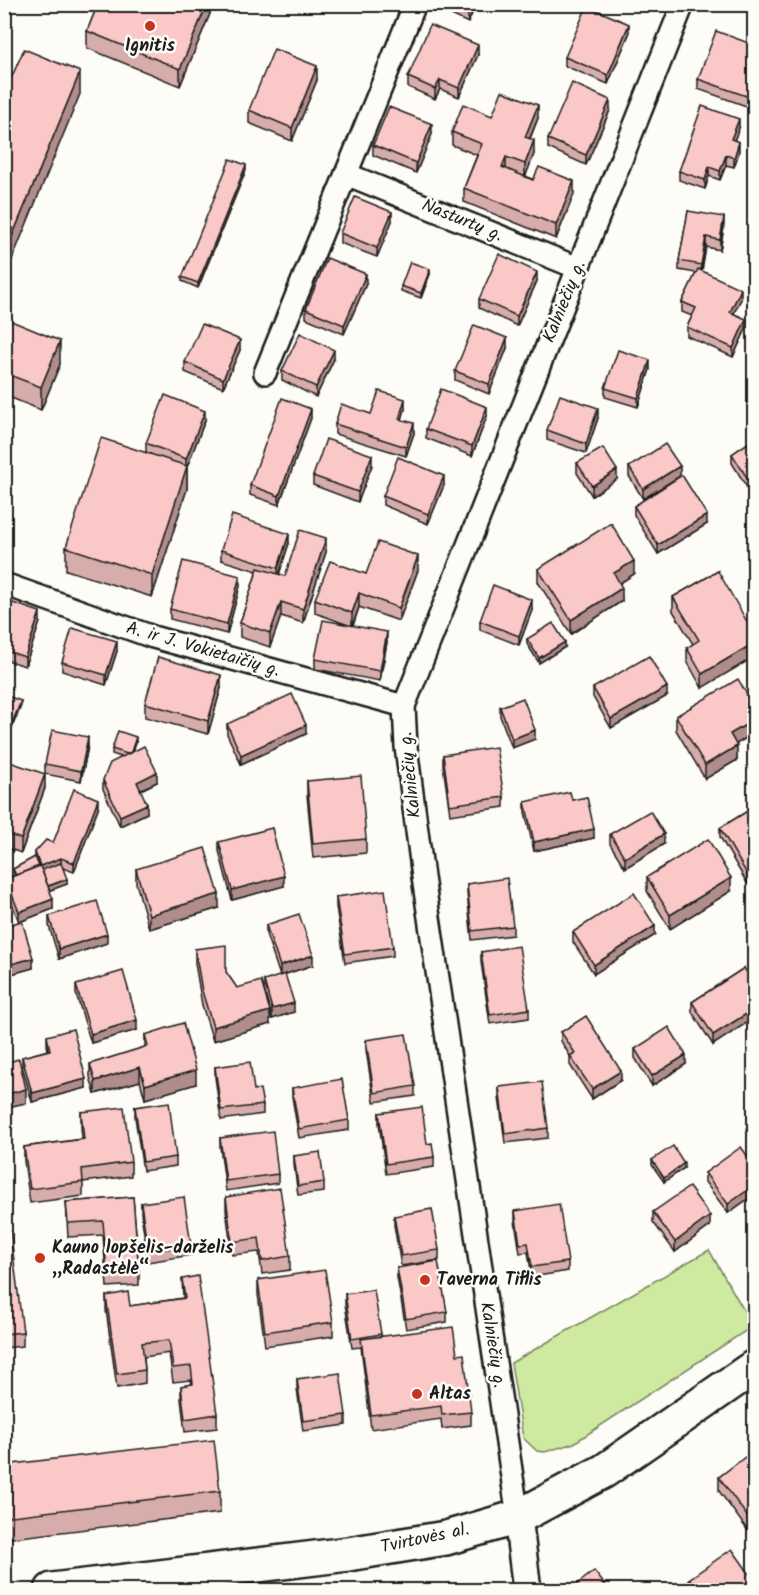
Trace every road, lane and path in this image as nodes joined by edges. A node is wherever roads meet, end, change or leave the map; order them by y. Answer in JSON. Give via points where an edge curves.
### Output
{"nodes":[{"id":1,"x":415,"y":4,"type":"edge"},
{"id":2,"x":682,"y":4,"type":"edge"},
{"id":3,"x":346,"y":174,"type":"junction"},
{"id":4,"x":578,"y":268,"type":"junction"},
{"id":5,"x":265,"y":373,"type":"dead end"},
{"id":6,"x":4,"y":584,"type":"edge"},
{"id":7,"x":404,"y":706,"type":"junction"},
{"id":8,"x":754,"y":1367,"type":"edge"},
{"id":9,"x":518,"y":1517,"type":"junction"},
{"id":10,"x":52,"y":1590,"type":"edge"},
{"id":11,"x":527,"y":1590,"type":"edge"}],
"edges":[{"from":1,"to":3,"type":"street"},
{"from":2,"to":4,"type":"street","name":"Kalniečių g."},
{"from":3,"to":4,"type":"street","name":"Nasturtų g."},
{"from":3,"to":5,"type":"street"},
{"from":4,"to":7,"type":"street","name":"Kalniečių g."},
{"from":6,"to":7,"type":"street","name":"A. ir J. Vokietaičių g.","via":[[153,637]]},
{"from":7,"to":9,"type":"street","name":"Kalniečių g.","via":[[423,877]]},
{"from":8,"to":9,"type":"main road","name":"Tvirtovės al.","via":[[604,1471]]},
{"from":9,"to":10,"type":"main road","name":"Tvirtovės al.","via":[[446,1538],[348,1554]]},
{"from":9,"to":11,"type":"street","name":"Kalniečių g."}]}
